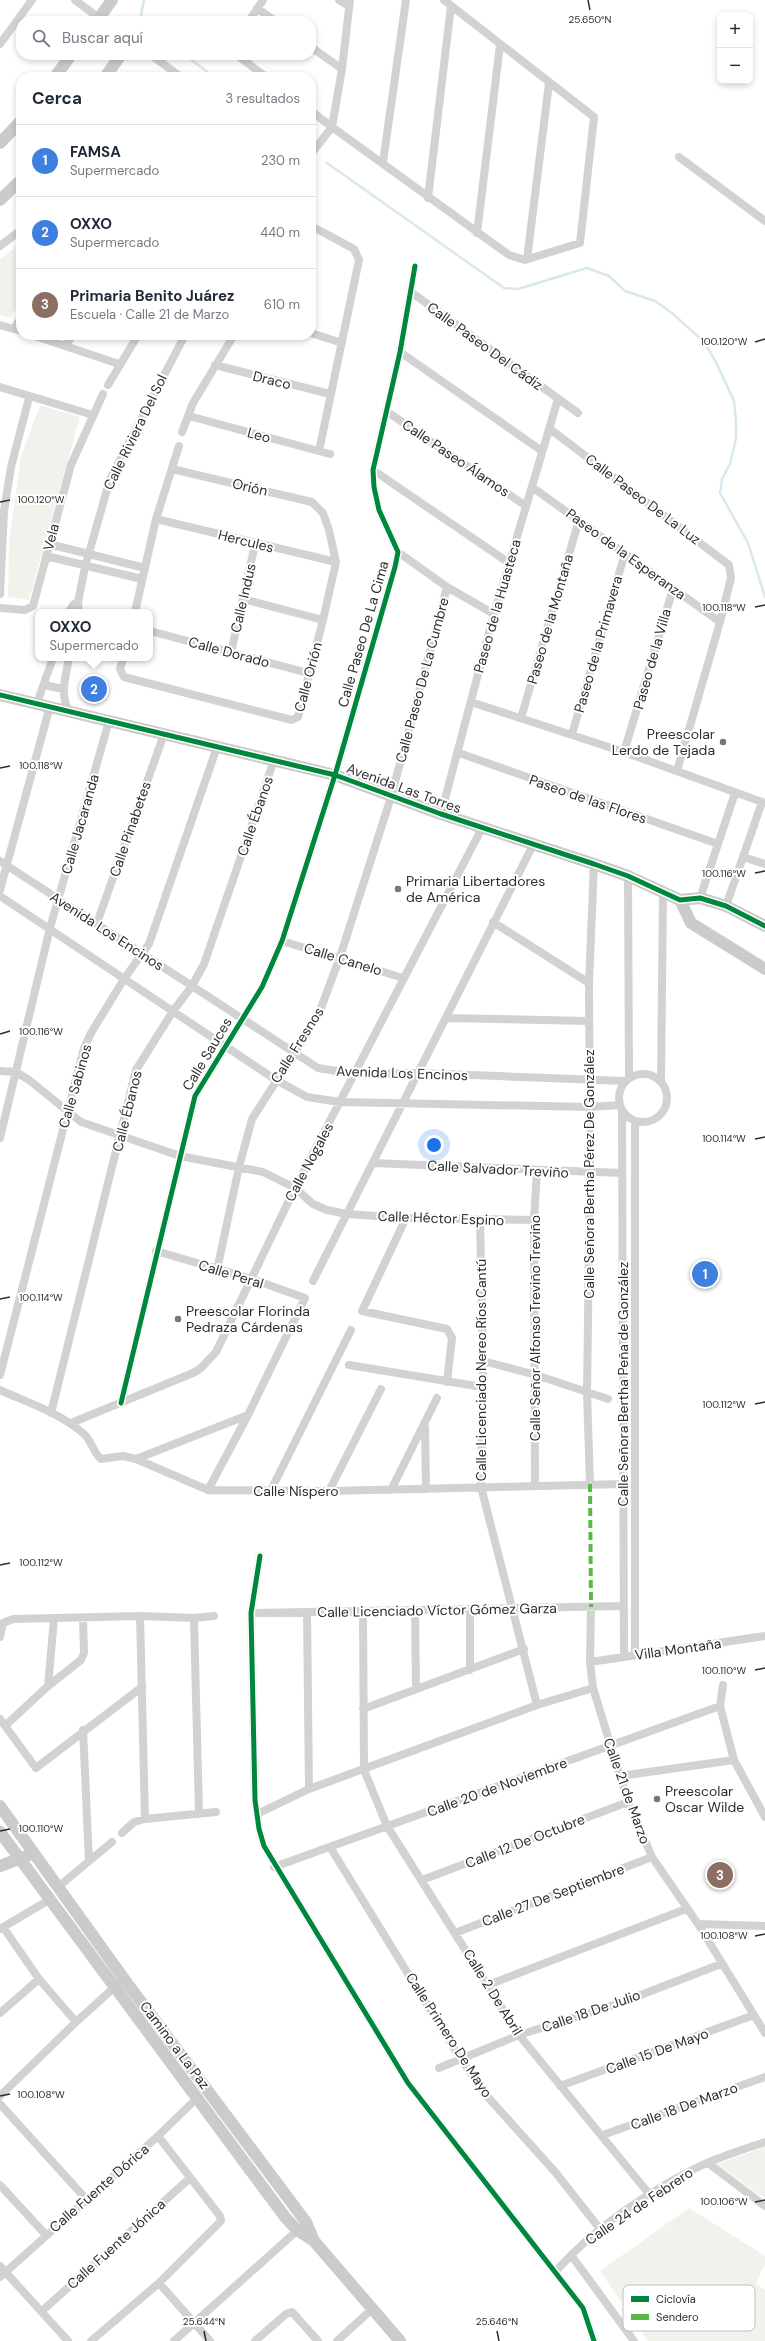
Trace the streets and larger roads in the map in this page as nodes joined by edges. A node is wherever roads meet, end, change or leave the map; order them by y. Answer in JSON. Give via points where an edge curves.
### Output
{"nodes":[{"id":1,"x":75,"y":0,"type":"edge"},
{"id":2,"x":112,"y":0,"type":"edge"},
{"id":3,"x":263,"y":0,"type":"edge"},
{"id":4,"x":339,"y":0,"type":"edge"},
{"id":5,"x":406,"y":0,"type":"edge"},
{"id":6,"x":444,"y":0,"type":"edge"},
{"id":7,"x":28,"y":2,"type":"edge"},
{"id":8,"x":349,"y":3,"type":"edge"},
{"id":9,"x":451,"y":6,"type":"junction"},
{"id":10,"x":257,"y":8,"type":"junction"},
{"id":11,"x":19,"y":16,"type":"edge"},
{"id":12,"x":95,"y":16,"type":"edge"},
{"id":13,"x":102,"y":16,"type":"edge"},
{"id":14,"x":252,"y":16,"type":"edge"},
{"id":15,"x":268,"y":16,"type":"edge"},
{"id":16,"x":16,"y":20,"type":"edge"},
{"id":17,"x":0,"y":44,"type":"edge"},
{"id":18,"x":500,"y":45,"type":"junction"},
{"id":19,"x":316,"y":51,"type":"edge"},
{"id":20,"x":67,"y":60,"type":"edge"},
{"id":21,"x":117,"y":60,"type":"edge"},
{"id":22,"x":158,"y":60,"type":"edge"},
{"id":23,"x":244,"y":60,"type":"edge"},
{"id":24,"x":342,"y":69,"type":"junction"},
{"id":25,"x":59,"y":72,"type":"edge"},
{"id":26,"x":109,"y":72,"type":"edge"},
{"id":27,"x":174,"y":72,"type":"edge"},
{"id":28,"x":259,"y":72,"type":"edge"},
{"id":29,"x":549,"y":83,"type":"junction"},
{"id":30,"x":316,"y":115,"type":"edge"},
{"id":31,"x":16,"y":126,"type":"edge"},
{"id":32,"x":332,"y":127,"type":"junction"},
{"id":33,"x":0,"y":143,"type":"edge"},
{"id":34,"x":316,"y":148,"type":"edge"},
{"id":35,"x":678,"y":158,"type":"dead end"},
{"id":36,"x":382,"y":162,"type":"junction"},
{"id":37,"x":16,"y":185,"type":"edge"},
{"id":38,"x":428,"y":198,"type":"junction"},
{"id":39,"x":0,"y":200,"type":"edge"},
{"id":40,"x":765,"y":221,"type":"edge"},
{"id":41,"x":316,"y":230,"type":"edge"},
{"id":42,"x":477,"y":233,"type":"junction"},
{"id":43,"x":16,"y":234,"type":"edge"},
{"id":44,"x":0,"y":246,"type":"edge"},
{"id":45,"x":527,"y":259,"type":"junction"},
{"id":46,"x":415,"y":266,"type":"dead end"},
{"id":47,"x":411,"y":292,"type":"junction"},
{"id":48,"x":0,"y":325,"type":"edge"},
{"id":49,"x":16,"y":329,"type":"edge"},
{"id":50,"x":316,"y":334,"type":"edge"},
{"id":51,"x":47,"y":340,"type":"edge"},
{"id":52,"x":69,"y":340,"type":"edge"},
{"id":53,"x":135,"y":340,"type":"edge"},
{"id":54,"x":182,"y":340,"type":"edge"},
{"id":55,"x":231,"y":340,"type":"edge"},
{"id":56,"x":342,"y":342,"type":"junction"},
{"id":57,"x":65,"y":346,"type":"junction"},
{"id":58,"x":400,"y":352,"type":"junction"},
{"id":59,"x":119,"y":364,"type":"junction"},
{"id":60,"x":215,"y":365,"type":"junction"},
{"id":61,"x":108,"y":385,"type":"dead end"},
{"id":62,"x":0,"y":387,"type":"edge"},
{"id":63,"x":103,"y":394,"type":"dead end"},
{"id":64,"x":330,"y":394,"type":"junction"},
{"id":65,"x":29,"y":398,"type":"junction"},
{"id":66,"x":558,"y":399,"type":"junction"},
{"id":67,"x":386,"y":411,"type":"junction"},
{"id":68,"x":578,"y":414,"type":"dead end"},
{"id":69,"x":93,"y":415,"type":"junction"},
{"id":70,"x":189,"y":416,"type":"junction"},
{"id":71,"x":550,"y":429,"type":"junction"},
{"id":72,"x":182,"y":432,"type":"dead end"},
{"id":73,"x":179,"y":446,"type":"dead end"},
{"id":74,"x":542,"y":450,"type":"junction"},
{"id":75,"x":319,"y":451,"type":"junction"},
{"id":76,"x":330,"y":454,"type":"dead end"},
{"id":77,"x":172,"y":469,"type":"junction"},
{"id":78,"x":374,"y":470,"type":"junction"},
{"id":79,"x":532,"y":487,"type":"junction"},
{"id":80,"x":526,"y":506,"type":"junction"},
{"id":81,"x":323,"y":513,"type":"joint"},
{"id":82,"x":156,"y":519,"type":"junction"},
{"id":83,"x":579,"y":520,"type":"junction"},
{"id":84,"x":49,"y":544,"type":"junction"},
{"id":85,"x":255,"y":544,"type":"junction"},
{"id":86,"x":398,"y":552,"type":"junction"},
{"id":87,"x":625,"y":553,"type":"junction"},
{"id":88,"x":89,"y":555,"type":"junction"},
{"id":89,"x":46,"y":556,"type":"junction"},
{"id":90,"x":118,"y":562,"type":"junction"},
{"id":91,"x":336,"y":562,"type":"junction"},
{"id":92,"x":509,"y":563,"type":"junction"},
{"id":93,"x":85,"y":567,"type":"junction"},
{"id":94,"x":145,"y":568,"type":"junction"},
{"id":95,"x":116,"y":573,"type":"junction"},
{"id":96,"x":142,"y":579,"type":"junction"},
{"id":97,"x":446,"y":587,"type":"junction"},
{"id":98,"x":673,"y":589,"type":"junction"},
{"id":99,"x":0,"y":594,"type":"edge"},
{"id":100,"x":243,"y":599,"type":"junction"},
{"id":101,"x":78,"y":602,"type":"junction"},
{"id":102,"x":0,"y":608,"type":"edge"},
{"id":103,"x":71,"y":609,"type":"edge"},
{"id":104,"x":78,"y":609,"type":"edge"},
{"id":105,"x":136,"y":609,"type":"edge"},
{"id":106,"x":494,"y":614,"type":"junction"},
{"id":107,"x":323,"y":620,"type":"junction"},
{"id":108,"x":720,"y":622,"type":"junction"},
{"id":109,"x":153,"y":632,"type":"edge"},
{"id":110,"x":231,"y":653,"type":"junction"},
{"id":111,"x":52,"y":661,"type":"edge"},
{"id":112,"x":68,"y":661,"type":"edge"},
{"id":113,"x":122,"y":661,"type":"edge"},
{"id":114,"x":308,"y":673,"type":"junction"},
{"id":115,"x":44,"y":685,"type":"junction"},
{"id":116,"x":63,"y":690,"type":"junction"},
{"id":117,"x":0,"y":695,"type":"edge"},
{"id":118,"x":471,"y":702,"type":"junction"},
{"id":119,"x":37,"y":703,"type":"junction"},
{"id":120,"x":50,"y":706,"type":"junction"},
{"id":121,"x":69,"y":710,"type":"junction"},
{"id":122,"x":521,"y":718,"type":"junction"},
{"id":123,"x":109,"y":721,"type":"junction"},
{"id":124,"x":164,"y":734,"type":"junction"},
{"id":125,"x":572,"y":734,"type":"junction"},
{"id":126,"x":217,"y":747,"type":"junction"},
{"id":127,"x":624,"y":752,"type":"junction"},
{"id":128,"x":458,"y":753,"type":"junction"},
{"id":129,"x":274,"y":760,"type":"junction"},
{"id":130,"x":677,"y":771,"type":"junction"},
{"id":131,"x":335,"y":775,"type":"junction"},
{"id":132,"x":735,"y":793,"type":"junction"},
{"id":133,"x":391,"y":797,"type":"junction"},
{"id":134,"x":764,"y":802,"type":"edge"},
{"id":135,"x":441,"y":814,"type":"junction"},
{"id":136,"x":482,"y":828,"type":"junction"},
{"id":137,"x":534,"y":843,"type":"junction"},
{"id":138,"x":718,"y":844,"type":"junction"},
{"id":139,"x":743,"y":857,"type":"junction"},
{"id":140,"x":4,"y":864,"type":"edge"},
{"id":141,"x":594,"y":864,"type":"junction"},
{"id":142,"x":765,"y":864,"type":"edge"},
{"id":143,"x":628,"y":876,"type":"junction"},
{"id":144,"x":0,"y":890,"type":"edge"},
{"id":145,"x":663,"y":893,"type":"junction"},
{"id":146,"x":0,"y":896,"type":"edge"},
{"id":147,"x":700,"y":898,"type":"junction"},
{"id":148,"x":58,"y":899,"type":"junction"},
{"id":149,"x":680,"y":900,"type":"junction"},
{"id":150,"x":726,"y":906,"type":"junction"},
{"id":151,"x":493,"y":922,"type":"junction"},
{"id":152,"x":97,"y":923,"type":"junction"},
{"id":153,"x":765,"y":926,"type":"edge"},
{"id":154,"x":50,"y":928,"type":"junction"},
{"id":155,"x":282,"y":940,"type":"junction"},
{"id":156,"x":142,"y":955,"type":"junction"},
{"id":157,"x":340,"y":957,"type":"junction"},
{"id":158,"x":765,"y":969,"type":"edge"},
{"id":159,"x":403,"y":978,"type":"junction"},
{"id":160,"x":124,"y":979,"type":"junction"},
{"id":161,"x":589,"y":983,"type":"junction"},
{"id":162,"x":192,"y":986,"type":"junction"},
{"id":163,"x":173,"y":1011,"type":"junction"},
{"id":164,"x":447,"y":1018,"type":"junction"},
{"id":165,"x":241,"y":1020,"type":"junction"},
{"id":166,"x":589,"y":1021,"type":"junction"},
{"id":167,"x":224,"y":1045,"type":"junction"},
{"id":168,"x":293,"y":1054,"type":"junction"},
{"id":169,"x":0,"y":1071,"type":"edge"},
{"id":170,"x":16,"y":1072,"type":"junction"},
{"id":171,"x":418,"y":1073,"type":"junction"},
{"id":172,"x":355,"y":1074,"type":"junction"},
{"id":173,"x":627,"y":1079,"type":"junction"},
{"id":174,"x":276,"y":1080,"type":"junction"},
{"id":175,"x":590,"y":1080,"type":"junction"},
{"id":176,"x":661,"y":1081,"type":"junction"},
{"id":177,"x":340,"y":1102,"type":"junction"},
{"id":178,"x":403,"y":1104,"type":"junction"},
{"id":179,"x":589,"y":1108,"type":"junction"},
{"id":180,"x":621,"y":1108,"type":"junction"},
{"id":181,"x":67,"y":1111,"type":"junction"},
{"id":182,"x":635,"y":1121,"type":"junction"},
{"id":183,"x":121,"y":1136,"type":"junction"},
{"id":184,"x":0,"y":1138,"type":"edge"},
{"id":185,"x":180,"y":1156,"type":"junction"},
{"id":186,"x":373,"y":1163,"type":"junction"},
{"id":187,"x":239,"y":1167,"type":"junction"},
{"id":188,"x":537,"y":1171,"type":"junction"},
{"id":189,"x":590,"y":1173,"type":"junction"},
{"id":190,"x":622,"y":1174,"type":"junction"},
{"id":191,"x":295,"y":1188,"type":"junction"},
{"id":192,"x":347,"y":1214,"type":"junction"},
{"id":193,"x":406,"y":1218,"type":"junction"},
{"id":194,"x":480,"y":1220,"type":"junction"},
{"id":195,"x":534,"y":1220,"type":"junction"},
{"id":196,"x":156,"y":1251,"type":"junction"},
{"id":197,"x":217,"y":1270,"type":"junction"},
{"id":198,"x":252,"y":1279,"type":"junction"},
{"id":199,"x":313,"y":1281,"type":"dead end"},
{"id":200,"x":351,"y":1330,"type":"dead end"},
{"id":201,"x":483,"y":1361,"type":"junction"},
{"id":202,"x":349,"y":1365,"type":"dead end"},
{"id":203,"x":0,"y":1375,"type":"edge"},
{"id":204,"x":536,"y":1375,"type":"junction"},
{"id":205,"x":447,"y":1382,"type":"junction"},
{"id":206,"x":482,"y":1387,"type":"junction"},
{"id":207,"x":381,"y":1389,"type":"dead end"},
{"id":208,"x":0,"y":1390,"type":"edge"},
{"id":209,"x":587,"y":1393,"type":"junction"},
{"id":210,"x":438,"y":1398,"type":"dead end"},
{"id":211,"x":608,"y":1399,"type":"dead end"},
{"id":212,"x":121,"y":1403,"type":"junction"},
{"id":213,"x":51,"y":1412,"type":"junction"},
{"id":214,"x":248,"y":1415,"type":"junction"},
{"id":215,"x":71,"y":1423,"type":"junction"},
{"id":216,"x":425,"y":1426,"type":"junction"},
{"id":217,"x":136,"y":1459,"type":"junction"},
{"id":218,"x":590,"y":1484,"type":"junction"},
{"id":219,"x":623,"y":1484,"type":"junction"},
{"id":220,"x":535,"y":1485,"type":"junction"},
{"id":221,"x":481,"y":1487,"type":"junction"},
{"id":222,"x":426,"y":1489,"type":"junction"},
{"id":223,"x":208,"y":1490,"type":"junction"},
{"id":224,"x":391,"y":1490,"type":"junction"},
{"id":225,"x":329,"y":1491,"type":"junction"},
{"id":226,"x":270,"y":1492,"type":"junction"},
{"id":227,"x":260,"y":1556,"type":"dead end"},
{"id":228,"x":623,"y":1563,"type":"junction"},
{"id":229,"x":635,"y":1564,"type":"junction"},
{"id":230,"x":623,"y":1606,"type":"junction"},
{"id":231,"x":591,"y":1607,"type":"junction"},
{"id":232,"x":514,"y":1608,"type":"junction"},
{"id":233,"x":470,"y":1609,"type":"junction"},
{"id":234,"x":415,"y":1610,"type":"junction"},
{"id":235,"x":307,"y":1612,"type":"junction"},
{"id":236,"x":363,"y":1612,"type":"junction"},
{"id":237,"x":251,"y":1613,"type":"junction"},
{"id":238,"x":140,"y":1616,"type":"junction"},
{"id":239,"x":214,"y":1616,"type":"dead end"},
{"id":240,"x":83,"y":1618,"type":"junction"},
{"id":241,"x":194,"y":1618,"type":"junction"},
{"id":242,"x":54,"y":1619,"type":"junction"},
{"id":243,"x":765,"y":1636,"type":"edge"},
{"id":244,"x":0,"y":1637,"type":"edge"},
{"id":245,"x":524,"y":1649,"type":"junction"},
{"id":246,"x":636,"y":1655,"type":"junction"},
{"id":247,"x":624,"y":1657,"type":"junction"},
{"id":248,"x":590,"y":1662,"type":"junction"},
{"id":249,"x":470,"y":1670,"type":"junction"},
{"id":250,"x":48,"y":1686,"type":"junction"},
{"id":251,"x":723,"y":1686,"type":"dead end"},
{"id":252,"x":142,"y":1688,"type":"junction"},
{"id":253,"x":593,"y":1688,"type":"junction"},
{"id":254,"x":416,"y":1689,"type":"junction"},
{"id":255,"x":537,"y":1705,"type":"junction"},
{"id":256,"x":720,"y":1706,"type":"junction"},
{"id":257,"x":363,"y":1709,"type":"junction"},
{"id":258,"x":3,"y":1722,"type":"edge"},
{"id":259,"x":83,"y":1730,"type":"junction"},
{"id":260,"x":610,"y":1746,"type":"junction"},
{"id":261,"x":734,"y":1760,"type":"junction"},
{"id":262,"x":364,"y":1770,"type":"junction"},
{"id":263,"x":620,"y":1776,"type":"junction"},
{"id":264,"x":309,"y":1789,"type":"junction"},
{"id":265,"x":628,"y":1802,"type":"junction"},
{"id":266,"x":1,"y":1811,"type":"edge"},
{"id":267,"x":216,"y":1812,"type":"dead end"},
{"id":268,"x":199,"y":1814,"type":"junction"},
{"id":269,"x":257,"y":1814,"type":"junction"},
{"id":270,"x":765,"y":1817,"type":"edge"},
{"id":271,"x":145,"y":1819,"type":"junction"},
{"id":272,"x":387,"y":1826,"type":"junction"},
{"id":273,"x":0,"y":1832,"type":"edge"},
{"id":274,"x":122,"y":1833,"type":"dead end"},
{"id":275,"x":112,"y":1842,"type":"dead end"},
{"id":276,"x":330,"y":1847,"type":"junction"},
{"id":277,"x":34,"y":1853,"type":"junction"},
{"id":278,"x":652,"y":1857,"type":"junction"},
{"id":279,"x":21,"y":1859,"type":"junction"},
{"id":280,"x":90,"y":1860,"type":"junction"},
{"id":281,"x":0,"y":1866,"type":"edge"},
{"id":282,"x":274,"y":1867,"type":"junction"},
{"id":283,"x":50,"y":1876,"type":"junction"},
{"id":284,"x":422,"y":1880,"type":"junction"},
{"id":285,"x":38,"y":1884,"type":"junction"},
{"id":286,"x":58,"y":1887,"type":"junction"},
{"id":287,"x":49,"y":1900,"type":"junction"},
{"id":288,"x":686,"y":1909,"type":"junction"},
{"id":289,"x":698,"y":1924,"type":"junction"},
{"id":290,"x":765,"y":1926,"type":"edge"},
{"id":291,"x":2,"y":1928,"type":"edge"},
{"id":292,"x":455,"y":1933,"type":"junction"},
{"id":293,"x":721,"y":1964,"type":"junction"},
{"id":294,"x":39,"y":1979,"type":"junction"},
{"id":295,"x":124,"y":1979,"type":"junction"},
{"id":296,"x":488,"y":1985,"type":"junction"},
{"id":297,"x":114,"y":1988,"type":"junction"},
{"id":298,"x":0,"y":2013,"type":"edge"},
{"id":299,"x":754,"y":2015,"type":"junction"},
{"id":300,"x":76,"y":2022,"type":"junction"},
{"id":301,"x":765,"y":2033,"type":"edge"},
{"id":302,"x":519,"y":2035,"type":"junction"},
{"id":303,"x":180,"y":2054,"type":"junction"},
{"id":304,"x":460,"y":2058,"type":"junction"},
{"id":305,"x":170,"y":2062,"type":"junction"},
{"id":306,"x":439,"y":2068,"type":"dead end"},
{"id":307,"x":765,"y":2077,"type":"edge"},
{"id":308,"x":560,"y":2086,"type":"junction"},
{"id":309,"x":0,"y":2096,"type":"edge"},
{"id":310,"x":196,"y":2099,"type":"junction"},
{"id":311,"x":0,"y":2104,"type":"edge"},
{"id":312,"x":158,"y":2136,"type":"junction"},
{"id":313,"x":603,"y":2136,"type":"junction"},
{"id":314,"x":765,"y":2142,"type":"edge"},
{"id":315,"x":708,"y":2163,"type":"junction"},
{"id":316,"x":190,"y":2178,"type":"junction"},
{"id":317,"x":0,"y":2185,"type":"edge"},
{"id":318,"x":650,"y":2195,"type":"junction"},
{"id":319,"x":87,"y":2200,"type":"junction"},
{"id":320,"x":765,"y":2206,"type":"edge"},
{"id":321,"x":306,"y":2222,"type":"junction"},
{"id":322,"x":600,"y":2229,"type":"junction"},
{"id":323,"x":297,"y":2230,"type":"junction"},
{"id":324,"x":46,"y":2235,"type":"junction"},
{"id":325,"x":314,"y":2241,"type":"junction"},
{"id":326,"x":571,"y":2255,"type":"junction"},
{"id":327,"x":2,"y":2271,"type":"edge"},
{"id":328,"x":556,"y":2271,"type":"junction"},
{"id":329,"x":159,"y":2283,"type":"junction"},
{"id":330,"x":371,"y":2310,"type":"junction"},
{"id":331,"x":42,"y":2311,"type":"junction"},
{"id":332,"x":194,"y":2323,"type":"junction"},
{"id":333,"x":623,"y":2326,"type":"edge"},
{"id":334,"x":627,"y":2331,"type":"edge"},
{"id":335,"x":68,"y":2341,"type":"edge"},
{"id":336,"x":91,"y":2341,"type":"edge"},
{"id":337,"x":174,"y":2341,"type":"edge"},
{"id":338,"x":210,"y":2341,"type":"edge"},
{"id":339,"x":255,"y":2341,"type":"edge"},
{"id":340,"x":318,"y":2341,"type":"edge"},
{"id":341,"x":337,"y":2341,"type":"edge"},
{"id":342,"x":400,"y":2341,"type":"edge"},
{"id":343,"x":594,"y":2341,"type":"edge"},
{"id":344,"x":634,"y":2341,"type":"edge"}],
"edges":[{"from":1,"to":12,"type":"street"},
{"from":2,"to":13,"type":"street"},
{"from":3,"to":10,"type":"street"},
{"from":4,"to":8,"type":"street"},
{"from":5,"to":36,"type":"street"},
{"from":6,"to":9,"type":"street"},
{"from":7,"to":11,"type":"street"},
{"from":8,"to":24,"type":"street"},
{"from":9,"to":18,"type":"street"},
{"from":9,"to":38,"type":"street"},
{"from":10,"to":14,"type":"street"},
{"from":10,"to":15,"type":"street"},
{"from":16,"to":17,"type":"street"},
{"from":18,"to":29,"type":"street"},
{"from":18,"to":42,"type":"street"},
{"from":19,"to":24,"type":"street"},
{"from":20,"to":25,"type":"street"},
{"from":21,"to":26,"type":"street"},
{"from":22,"to":27,"type":"street"},
{"from":23,"to":28,"type":"street"},
{"from":24,"to":32,"type":"street"},
{"from":29,"to":45,"type":"street"},
{"from":29,"to":45,"type":"street","via":[[594,118],[580,243]]},
{"from":30,"to":32,"type":"street"},
{"from":31,"to":33,"type":"street"},
{"from":32,"to":34,"type":"street"},
{"from":32,"to":36,"type":"street"},
{"from":35,"to":40,"type":"street"},
{"from":36,"to":38,"type":"street"},
{"from":37,"to":39,"type":"street"},
{"from":38,"to":42,"type":"street"},
{"from":41,"to":56,"type":"street","via":[[354,249],[360,260]]},
{"from":42,"to":45,"type":"street","via":[[509,255],[520,260]]},
{"from":43,"to":44,"type":"street"},
{"from":46,"to":47,"type":"street","name":"Calle Paseo De La Cima"},
{"from":47,"to":58,"type":"street","name":"Calle Paseo De La Cima"},
{"from":47,"to":66,"type":"street","name":"Calle Paseo Del Cádiz"},
{"from":48,"to":49,"type":"street"},
{"from":50,"to":56,"type":"street"},
{"from":51,"to":57,"type":"street"},
{"from":52,"to":57,"type":"street"},
{"from":53,"to":59,"type":"street"},
{"from":54,"to":88,"type":"street","name":"Calle Riviera Del Sol","via":[[110,479]]},
{"from":55,"to":60,"type":"street"},
{"from":56,"to":64,"type":"street"},
{"from":57,"to":59,"type":"street"},
{"from":58,"to":67,"type":"street","name":"Calle Paseo De La Cima"},
{"from":58,"to":74,"type":"street"},
{"from":59,"to":61,"type":"street"},
{"from":60,"to":64,"type":"street","name":"Draco"},
{"from":60,"to":70,"type":"street","via":[[193,403]]},
{"from":62,"to":65,"type":"street"},
{"from":63,"to":69,"type":"street","name":"Vela"},
{"from":64,"to":75,"type":"street"},
{"from":65,"to":69,"type":"street"},
{"from":65,"to":99,"type":"street","via":[[11,467],[4,511]]},
{"from":66,"to":68,"type":"street","name":"Calle Paseo Del Cádiz"},
{"from":66,"to":71,"type":"street","name":"Paseo de la Huasteca"},
{"from":67,"to":78,"type":"street","name":"Calle Paseo De La Cima"},
{"from":67,"to":80,"type":"street","name":"Calle Paseo Álamos"},
{"from":69,"to":84,"type":"street","name":"Vela","via":[[71,465]]},
{"from":70,"to":72,"type":"street"},
{"from":70,"to":75,"type":"street","name":"Leo"},
{"from":71,"to":74,"type":"street","name":"Paseo de la Huasteca"},
{"from":71,"to":108,"type":"street","name":"Calle Paseo De La Luz","via":[[726,561],[731,573]]},
{"from":73,"to":77,"type":"street"},
{"from":74,"to":79,"type":"street","name":"Paseo de la Huasteca"},
{"from":75,"to":76,"type":"street","name":"Leo"},
{"from":77,"to":81,"type":"street","name":"Orión","via":[[312,502]]},
{"from":77,"to":82,"type":"street"},
{"from":78,"to":86,"type":"street","name":"Calle Paseo De La Cima","via":[[374,487],[379,510]]},
{"from":78,"to":92,"type":"street"},
{"from":79,"to":80,"type":"street","name":"Paseo de la Huasteca"},
{"from":79,"to":83,"type":"street","name":"Paseo de la Esperanza"},
{"from":80,"to":92,"type":"street","name":"Paseo de la Huasteca"},
{"from":81,"to":91,"type":"street","name":"Calle Orión"},
{"from":82,"to":85,"type":"street","name":"Hercules"},
{"from":82,"to":94,"type":"street"},
{"from":83,"to":87,"type":"street","name":"Paseo de la Esperanza"},
{"from":83,"to":122,"type":"street","name":"Paseo de la Montaña"},
{"from":84,"to":88,"type":"street"},
{"from":84,"to":89,"type":"street","name":"Vela"},
{"from":85,"to":91,"type":"street","name":"Hercules"},
{"from":85,"to":100,"type":"street","name":"Calle Indus"},
{"from":86,"to":97,"type":"street"},
{"from":86,"to":131,"type":"street","name":"Calle Paseo De La Cima"},
{"from":87,"to":98,"type":"street","name":"Paseo de la Esperanza"},
{"from":87,"to":125,"type":"street","name":"Paseo de la Primavera"},
{"from":88,"to":90,"type":"street"},
{"from":88,"to":93,"type":"street","name":"Calle Riviera Del Sol"},
{"from":89,"to":93,"type":"street"},
{"from":89,"to":102,"type":"street","name":"Vela","via":[[31,608]]},
{"from":90,"to":94,"type":"street"},
{"from":90,"to":95,"type":"street"},
{"from":91,"to":107,"type":"street","name":"Calle Orión"},
{"from":92,"to":106,"type":"street","name":"Paseo de la Huasteca"},
{"from":93,"to":95,"type":"street"},
{"from":93,"to":101,"type":"street","name":"Calle Riviera Del Sol"},
{"from":94,"to":96,"type":"street"},
{"from":95,"to":96,"type":"street"},
{"from":96,"to":105,"type":"street"},
{"from":97,"to":106,"type":"street"},
{"from":97,"to":133,"type":"street","name":"Calle Paseo De La Cumbre"},
{"from":98,"to":108,"type":"street","name":"Paseo de la Esperanza"},
{"from":98,"to":127,"type":"street","name":"Paseo de la Villa"},
{"from":100,"to":107,"type":"street"},
{"from":100,"to":110,"type":"street","name":"Calle Indus"},
{"from":101,"to":103,"type":"street"},
{"from":101,"to":104,"type":"street","name":"Calle Riviera Del Sol"},
{"from":106,"to":118,"type":"street","name":"Paseo de la Huasteca"},
{"from":107,"to":114,"type":"street","name":"Calle Orión"},
{"from":108,"to":130,"type":"street"},
{"from":109,"to":110,"type":"street","name":"Calle Dorado"},
{"from":110,"to":114,"type":"street","name":"Calle Dorado"},
{"from":111,"to":115,"type":"street"},
{"from":112,"to":116,"type":"street"},
{"from":113,"to":114,"type":"street","name":"Calle Orión","via":[[120,669],[124,677],[292,720],[298,717]]},
{"from":115,"to":116,"type":"street"},
{"from":115,"to":119,"type":"street"},
{"from":116,"to":121,"type":"street","via":[[64,701]]},
{"from":117,"to":119,"type":"street","name":"Avenida Las Torres"},
{"from":118,"to":122,"type":"street"},
{"from":118,"to":128,"type":"street","name":"Paseo de la Huasteca"},
{"from":119,"to":120,"type":"street","name":"Avenida Las Torres"},
{"from":120,"to":121,"type":"street","name":"Avenida Las Torres"},
{"from":120,"to":140,"type":"street"},
{"from":121,"to":123,"type":"street","name":"Avenida Las Torres"},
{"from":122,"to":125,"type":"street"},
{"from":123,"to":124,"type":"street","name":"Avenida Las Torres"},
{"from":123,"to":148,"type":"street","name":"Calle Jacaranda"},
{"from":124,"to":126,"type":"street","name":"Avenida Las Torres"},
{"from":124,"to":152,"type":"street","name":"Calle Pinabetes"},
{"from":125,"to":127,"type":"street"},
{"from":126,"to":129,"type":"street","name":"Avenida Las Torres"},
{"from":126,"to":156,"type":"street","name":"Calle Sabinos","via":[[154,933]]},
{"from":127,"to":130,"type":"street"},
{"from":128,"to":135,"type":"street","name":"Paseo de la Huasteca"},
{"from":128,"to":138,"type":"street","name":"Paseo de las Flores"},
{"from":129,"to":131,"type":"street","name":"Avenida Las Torres"},
{"from":129,"to":162,"type":"street","name":"Calle Ébanos","via":[[211,945]]},
{"from":130,"to":132,"type":"street"},
{"from":131,"to":133,"type":"street","name":"Avenida Las Torres"},
{"from":131,"to":155,"type":"street","name":"Calle Sauces"},
{"from":132,"to":134,"type":"street"},
{"from":132,"to":138,"type":"street"},
{"from":133,"to":135,"type":"street","name":"Avenida Las Torres"},
{"from":133,"to":157,"type":"street","name":"Calle Fresnos"},
{"from":134,"to":139,"type":"street"},
{"from":135,"to":136,"type":"street","name":"Avenida Las Torres"},
{"from":136,"to":137,"type":"street","name":"Avenida Las Torres"},
{"from":136,"to":159,"type":"street","name":"Calle Nogales"},
{"from":137,"to":141,"type":"street","name":"Avenida Las Torres"},
{"from":137,"to":151,"type":"street"},
{"from":138,"to":147,"type":"street"},
{"from":139,"to":142,"type":"street"},
{"from":139,"to":150,"type":"street"},
{"from":140,"to":144,"type":"street"},
{"from":140,"to":148,"type":"street","name":"Avenida Los Encinos"},
{"from":141,"to":143,"type":"street","name":"Avenida Las Torres"},
{"from":141,"to":161,"type":"street","name":"Calle Señora Bertha Pérez De González"},
{"from":143,"to":145,"type":"street","name":"Avenida Las Torres"},
{"from":143,"to":173,"type":"street"},
{"from":145,"to":149,"type":"street","name":"Avenida Las Torres"},
{"from":145,"to":176,"type":"street"},
{"from":146,"to":154,"type":"street","name":"Avenida Los Encinos"},
{"from":147,"to":149,"type":"street","name":"Avenida Las Torres"},
{"from":147,"to":150,"type":"street","name":"Avenida Las Torres"},
{"from":148,"to":152,"type":"street","name":"Avenida Los Encinos"},
{"from":148,"to":154,"type":"street","name":"Calle Jacaranda"},
{"from":149,"to":158,"type":"street","via":[[690,923]]},
{"from":150,"to":153,"type":"street","name":"Avenida Las Torres"},
{"from":151,"to":161,"type":"street"},
{"from":151,"to":164,"type":"street"},
{"from":152,"to":156,"type":"street","name":"Avenida Los Encinos"},
{"from":154,"to":160,"type":"street","name":"Avenida Los Encinos"},
{"from":154,"to":170,"type":"street","name":"Calle Jacaranda"},
{"from":155,"to":157,"type":"street","name":"Calle Canelo"},
{"from":155,"to":165,"type":"street","name":"Calle Sauces","via":[[269,975]]},
{"from":156,"to":160,"type":"street","name":"Calle Sabinos"},
{"from":156,"to":162,"type":"street","name":"Avenida Los Encinos"},
{"from":157,"to":159,"type":"street","name":"Calle Canelo"},
{"from":157,"to":168,"type":"street","name":"Calle Fresnos","via":[[318,1016]]},
{"from":159,"to":172,"type":"street","name":"Calle Nogales"},
{"from":160,"to":163,"type":"street","name":"Avenida Los Encinos"},
{"from":160,"to":181,"type":"street","name":"Calle Sabinos","via":[[84,1048]]},
{"from":161,"to":166,"type":"street","name":"Calle Señora Bertha Pérez De González"},
{"from":162,"to":163,"type":"street","name":"Calle Ébanos"},
{"from":162,"to":165,"type":"street","name":"Avenida Los Encinos"},
{"from":163,"to":167,"type":"street","name":"Avenida Los Encinos"},
{"from":163,"to":183,"type":"street","name":"Calle Ébanos","via":[[136,1070]]},
{"from":164,"to":166,"type":"street"},
{"from":164,"to":171,"type":"street"},
{"from":165,"to":167,"type":"street","name":"Calle Sauces"},
{"from":165,"to":168,"type":"street","name":"Avenida Los Encinos"},
{"from":166,"to":175,"type":"street","name":"Calle Señora Bertha Pérez De González"},
{"from":167,"to":174,"type":"street","name":"Avenida Los Encinos"},
{"from":167,"to":185,"type":"street","name":"Calle Sauces","via":[[194,1096]]},
{"from":168,"to":172,"type":"street","name":"Avenida Los Encinos","via":[[318,1068]]},
{"from":168,"to":174,"type":"street","name":"Calle Fresnos"},
{"from":169,"to":170,"type":"street"},
{"from":170,"to":181,"type":"street","name":"Calle Héctor Espino"},
{"from":170,"to":184,"type":"street","name":"Calle Jacaranda"},
{"from":171,"to":172,"type":"street","name":"Avenida Los Encinos"},
{"from":171,"to":175,"type":"street","name":"Avenida Los Encinos"},
{"from":171,"to":178,"type":"street"},
{"from":172,"to":177,"type":"street","name":"Calle Nogales"},
{"from":173,"to":175,"type":"street","name":"Avenida Los Encinos"},
{"from":173,"to":176,"type":"street","via":[[645,1073]]},
{"from":173,"to":180,"type":"street","via":[[619,1092]]},
{"from":174,"to":177,"type":"street","name":"Avenida Los Encinos","via":[[307,1097]]},
{"from":174,"to":187,"type":"street","name":"Calle Fresnos","via":[[252,1119]]},
{"from":175,"to":179,"type":"street","name":"Calle Señora Bertha Pérez De González"},
{"from":176,"to":182,"type":"street","via":[[666,1090],[665,1108],[652,1120]]},
{"from":177,"to":178,"type":"street","name":"Avenida Los Encinos"},
{"from":177,"to":191,"type":"street","name":"Calle Nogales"},
{"from":178,"to":179,"type":"street","name":"Avenida Los Encinos"},
{"from":178,"to":186,"type":"street"},
{"from":179,"to":180,"type":"street","name":"Avenida Los Encinos"},
{"from":179,"to":189,"type":"street","name":"Calle Señora Bertha Pérez De González"},
{"from":180,"to":182,"type":"street"},
{"from":180,"to":190,"type":"street","name":"Calle Señora Bertha Peña de González"},
{"from":181,"to":183,"type":"street","name":"Calle Héctor Espino","via":[[81,1122]]},
{"from":181,"to":203,"type":"street","name":"Calle Sabinos"},
{"from":182,"to":229,"type":"street","name":"Calle Señora Bertha Peña de González"},
{"from":183,"to":185,"type":"street","name":"Calle Héctor Espino"},
{"from":183,"to":213,"type":"street","name":"Calle Ébanos"},
{"from":185,"to":187,"type":"street","name":"Calle Héctor Espino"},
{"from":185,"to":196,"type":"street","name":"Calle Sauces"},
{"from":186,"to":188,"type":"street","name":"Calle Salvador Treviño"},
{"from":186,"to":192,"type":"street"},
{"from":187,"to":191,"type":"street","name":"Calle Héctor Espino","via":[[263,1172]]},
{"from":187,"to":197,"type":"street","name":"Calle Fresnos"},
{"from":188,"to":189,"type":"street","name":"Calle Salvador Treviño"},
{"from":188,"to":195,"type":"street","name":"Calle Señor Alfonso Treviño Treviño"},
{"from":189,"to":190,"type":"street","name":"Calle Salvador Treviño"},
{"from":189,"to":209,"type":"street","name":"Calle Señora Bertha Pérez De González"},
{"from":190,"to":219,"type":"street","name":"Calle Señora Bertha Peña de González"},
{"from":191,"to":192,"type":"street","name":"Calle Héctor Espino","via":[[313,1204]]},
{"from":191,"to":198,"type":"street","name":"Calle Nogales"},
{"from":192,"to":193,"type":"street","name":"Calle Héctor Espino"},
{"from":192,"to":199,"type":"street"},
{"from":193,"to":194,"type":"street","name":"Calle Héctor Espino"},
{"from":193,"to":205,"type":"street","via":[[362,1311],[447,1329],[452,1338]]},
{"from":194,"to":195,"type":"street","name":"Calle Héctor Espino"},
{"from":194,"to":201,"type":"street","name":"Calle Licenciado Nereo Ríos Cantú"},
{"from":195,"to":204,"type":"street","name":"Calle Señor Alfonso Treviño Treviño"},
{"from":196,"to":197,"type":"street","name":"Calle Peral"},
{"from":196,"to":212,"type":"street","name":"Calle Sauces"},
{"from":197,"to":198,"type":"street","name":"Calle Peral"},
{"from":198,"to":212,"type":"street","name":"Calle Nogales","via":[[210,1360],[193,1373]]},
{"from":198,"to":214,"type":"street","name":"Calle Peral","via":[[305,1298]]},
{"from":200,"to":226,"type":"street"},
{"from":201,"to":204,"type":"street"},
{"from":201,"to":206,"type":"street","name":"Calle Licenciado Nereo Ríos Cantú"},
{"from":202,"to":205,"type":"street"},
{"from":204,"to":209,"type":"street"},
{"from":204,"to":220,"type":"street","name":"Calle Señor Alfonso Treviño Treviño"},
{"from":205,"to":206,"type":"street"},
{"from":206,"to":221,"type":"street","name":"Calle Licenciado Nereo Ríos Cantú"},
{"from":207,"to":225,"type":"street"},
{"from":208,"to":213,"type":"street","name":"Calle Níspero"},
{"from":209,"to":211,"type":"street"},
{"from":209,"to":218,"type":"street","name":"Calle Señora Bertha Pérez De González"},
{"from":210,"to":216,"type":"street"},
{"from":212,"to":215,"type":"street","name":"Calle Nogales"},
{"from":213,"to":215,"type":"street","name":"Calle Níspero"},
{"from":214,"to":217,"type":"street"},
{"from":214,"to":223,"type":"street"},
{"from":215,"to":217,"type":"street","name":"Calle Níspero","via":[[86,1436],[101,1459],[124,1456]]},
{"from":216,"to":222,"type":"street"},
{"from":216,"to":224,"type":"street"},
{"from":217,"to":223,"type":"street","name":"Calle Níspero"},
{"from":218,"to":219,"type":"street","name":"Calle Níspero"},
{"from":218,"to":220,"type":"street","name":"Calle Níspero"},
{"from":219,"to":228,"type":"street","name":"Calle Señora Bertha Peña de González"},
{"from":220,"to":221,"type":"street","name":"Calle Níspero"},
{"from":221,"to":222,"type":"street","name":"Calle Níspero"},
{"from":221,"to":232,"type":"street","name":"Calle Licenciado Nereo Ríos Cantú"},
{"from":222,"to":224,"type":"street","name":"Calle Níspero"},
{"from":223,"to":226,"type":"street","name":"Calle Níspero"},
{"from":224,"to":225,"type":"street","name":"Calle Níspero"},
{"from":225,"to":226,"type":"street","name":"Calle Níspero"},
{"from":227,"to":237,"type":"street"},
{"from":228,"to":229,"type":"street"},
{"from":228,"to":230,"type":"street","name":"Calle Señora Bertha Peña de González"},
{"from":229,"to":246,"type":"street","name":"Calle Señora Bertha Peña de González"},
{"from":230,"to":231,"type":"street","name":"Calle Licenciado Víctor Gómez Garza"},
{"from":230,"to":247,"type":"street","name":"Calle Señora Bertha Peña de González"},
{"from":231,"to":232,"type":"street","name":"Calle Licenciado Víctor Gómez Garza"},
{"from":231,"to":248,"type":"street"},
{"from":232,"to":233,"type":"street","name":"Calle Licenciado Víctor Gómez Garza"},
{"from":232,"to":245,"type":"street","name":"Calle Licenciado Nereo Ríos Cantú"},
{"from":233,"to":234,"type":"street","name":"Calle Licenciado Víctor Gómez Garza"},
{"from":233,"to":249,"type":"street"},
{"from":234,"to":236,"type":"street","name":"Calle Licenciado Víctor Gómez Garza"},
{"from":234,"to":254,"type":"street"},
{"from":235,"to":236,"type":"street","name":"Calle Licenciado Víctor Gómez Garza"},
{"from":235,"to":237,"type":"street","name":"Calle Licenciado Víctor Gómez Garza"},
{"from":235,"to":264,"type":"street"},
{"from":236,"to":257,"type":"street"},
{"from":237,"to":269,"type":"street"},
{"from":238,"to":240,"type":"street"},
{"from":238,"to":241,"type":"street"},
{"from":238,"to":252,"type":"street"},
{"from":239,"to":241,"type":"street"},
{"from":240,"to":242,"type":"street"},
{"from":240,"to":250,"type":"street","via":[[84,1653],[81,1660]]},
{"from":241,"to":268,"type":"street"},
{"from":242,"to":244,"type":"street","via":[[7,1621],[3,1623]]},
{"from":242,"to":250,"type":"street"},
{"from":243,"to":246,"type":"street","name":"Villa Montaña"},
{"from":245,"to":249,"type":"street"},
{"from":245,"to":255,"type":"street","name":"Calle Licenciado Nereo Ríos Cantú"},
{"from":246,"to":247,"type":"street","name":"Villa Montaña"},
{"from":247,"to":248,"type":"street","name":"Villa Montaña"},
{"from":248,"to":253,"type":"street","name":"Calle 21 de Marzo"},
{"from":249,"to":254,"type":"street"},
{"from":250,"to":258,"type":"street"},
{"from":251,"to":256,"type":"street"},
{"from":252,"to":259,"type":"street"},
{"from":252,"to":271,"type":"street"},
{"from":253,"to":255,"type":"street"},
{"from":253,"to":260,"type":"street","name":"Calle 21 de Marzo"},
{"from":254,"to":257,"type":"street"},
{"from":255,"to":262,"type":"street"},
{"from":256,"to":260,"type":"street","name":"Calle 20 de Noviembre"},
{"from":256,"to":261,"type":"street"},
{"from":257,"to":262,"type":"street"},
{"from":258,"to":259,"type":"street","via":[[36,1768]]},
{"from":259,"to":280,"type":"street"},
{"from":260,"to":263,"type":"street","name":"Calle 21 de Marzo"},
{"from":260,"to":272,"type":"street","name":"Calle 20 de Noviembre"},
{"from":261,"to":263,"type":"street"},
{"from":261,"to":270,"type":"street"},
{"from":262,"to":264,"type":"street"},
{"from":262,"to":272,"type":"street","name":"Calle 2 De Abril"},
{"from":263,"to":265,"type":"street","name":"Calle 21 de Marzo"},
{"from":264,"to":269,"type":"street"},
{"from":265,"to":278,"type":"street","name":"Calle 21 de Marzo"},
{"from":265,"to":284,"type":"street","name":"Calle 12 De Octubre"},
{"from":266,"to":277,"type":"street","name":"Camino a La Paz"},
{"from":267,"to":268,"type":"street"},
{"from":268,"to":271,"type":"street"},
{"from":269,"to":282,"type":"street","via":[[264,1846]]},
{"from":271,"to":274,"type":"street","via":[[134,1822]]},
{"from":272,"to":276,"type":"street","name":"Calle 20 de Noviembre"},
{"from":272,"to":284,"type":"street","name":"Calle 2 De Abril"},
{"from":273,"to":279,"type":"street","name":"Camino a La Paz"},
{"from":275,"to":280,"type":"street"},
{"from":276,"to":282,"type":"street","name":"Calle 20 de Noviembre"},
{"from":276,"to":304,"type":"street","name":"Calle Primero De Mayo"},
{"from":277,"to":279,"type":"street"},
{"from":277,"to":283,"type":"street","name":"Camino a La Paz"},
{"from":278,"to":288,"type":"street","name":"Calle 21 de Marzo"},
{"from":278,"to":292,"type":"street","name":"Calle 27 De Septiembre"},
{"from":279,"to":281,"type":"street"},
{"from":279,"to":285,"type":"street","name":"Camino a La Paz"},
{"from":280,"to":286,"type":"street"},
{"from":282,"to":328,"type":"street","via":[[408,2083]]},
{"from":283,"to":285,"type":"street"},
{"from":283,"to":286,"type":"street","name":"Camino a La Paz"},
{"from":284,"to":292,"type":"street","name":"Calle 2 De Abril"},
{"from":285,"to":287,"type":"street","name":"Camino a La Paz"},
{"from":286,"to":295,"type":"street","name":"Camino a La Paz"},
{"from":287,"to":291,"type":"street"},
{"from":287,"to":297,"type":"street","name":"Camino a La Paz"},
{"from":288,"to":289,"type":"street","name":"Calle 21 de Marzo"},
{"from":288,"to":296,"type":"street"},
{"from":289,"to":290,"type":"street"},
{"from":289,"to":293,"type":"street","name":"Calle 21 de Marzo"},
{"from":291,"to":294,"type":"street"},
{"from":292,"to":296,"type":"street","name":"Calle 2 De Abril"},
{"from":293,"to":299,"type":"street","name":"Calle 21 de Marzo"},
{"from":293,"to":302,"type":"street","name":"Calle 18 De Julio","via":[[620,2003]]},
{"from":294,"to":298,"type":"street"},
{"from":294,"to":300,"type":"street"},
{"from":295,"to":297,"type":"street"},
{"from":295,"to":303,"type":"street","name":"Camino a La Paz"},
{"from":296,"to":302,"type":"street","name":"Calle 2 De Abril"},
{"from":297,"to":300,"type":"street"},
{"from":297,"to":305,"type":"street","name":"Camino a La Paz"},
{"from":299,"to":301,"type":"street","name":"Calle 21 de Marzo"},
{"from":299,"to":308,"type":"street","name":"Calle 15 De Mayo"},
{"from":300,"to":309,"type":"street"},
{"from":302,"to":304,"type":"street","name":"Calle 18 De Julio"},
{"from":302,"to":308,"type":"street","name":"Calle 2 De Abril"},
{"from":303,"to":305,"type":"street"},
{"from":303,"to":321,"type":"street","name":"Camino a La Paz"},
{"from":304,"to":306,"type":"street","name":"Calle 18 De Julio"},
{"from":304,"to":322,"type":"street","name":"Calle Primero De Mayo","via":[[486,2095],[556,2173]]},
{"from":305,"to":310,"type":"street","name":"Camino a La Paz"},
{"from":307,"to":313,"type":"street","name":"Calle 18 De Marzo"},
{"from":308,"to":313,"type":"street","name":"Calle 2 De Abril"},
{"from":310,"to":312,"type":"street","name":"Calle Fuente Dórica"},
{"from":310,"to":323,"type":"street","name":"Camino a La Paz"},
{"from":311,"to":319,"type":"street"},
{"from":312,"to":316,"type":"street"},
{"from":312,"to":319,"type":"street","name":"Calle Fuente Dórica"},
{"from":313,"to":318,"type":"street","name":"Calle 2 De Abril"},
{"from":314,"to":315,"type":"street","name":"Calle 24 de Febrero"},
{"from":315,"to":318,"type":"street","name":"Calle 24 de Febrero"},
{"from":315,"to":320,"type":"street","name":"Calle 24 de Febrero"},
{"from":316,"to":329,"type":"street","via":[[220,2216],[221,2221]]},
{"from":316,"to":331,"type":"street","name":"Calle Fuente Jónica"},
{"from":317,"to":324,"type":"street"},
{"from":318,"to":322,"type":"street","name":"Calle 24 de Febrero"},
{"from":319,"to":324,"type":"street","name":"Calle Fuente Dórica"},
{"from":321,"to":323,"type":"street"},
{"from":321,"to":325,"type":"street","name":"Camino a La Paz"},
{"from":322,"to":326,"type":"street","name":"Calle 24 de Febrero"},
{"from":323,"to":325,"type":"street","name":"Camino a La Paz"},
{"from":323,"to":332,"type":"street"},
{"from":324,"to":327,"type":"street","name":"Calle Fuente Dórica"},
{"from":325,"to":330,"type":"street","name":"Camino a La Paz"},
{"from":326,"to":328,"type":"street","name":"Calle 24 de Febrero"},
{"from":326,"to":333,"type":"street"},
{"from":327,"to":331,"type":"street"},
{"from":328,"to":343,"type":"street","via":[[583,2308]]},
{"from":329,"to":332,"type":"street"},
{"from":329,"to":336,"type":"street"},
{"from":330,"to":341,"type":"street"},
{"from":330,"to":342,"type":"street","name":"Camino a La Paz"},
{"from":331,"to":335,"type":"street"},
{"from":332,"to":337,"type":"street"},
{"from":332,"to":338,"type":"street"},
{"from":334,"to":344,"type":"street"},
{"from":339,"to":340,"type":"street","via":[[286,2314],[292,2312]]}]}
